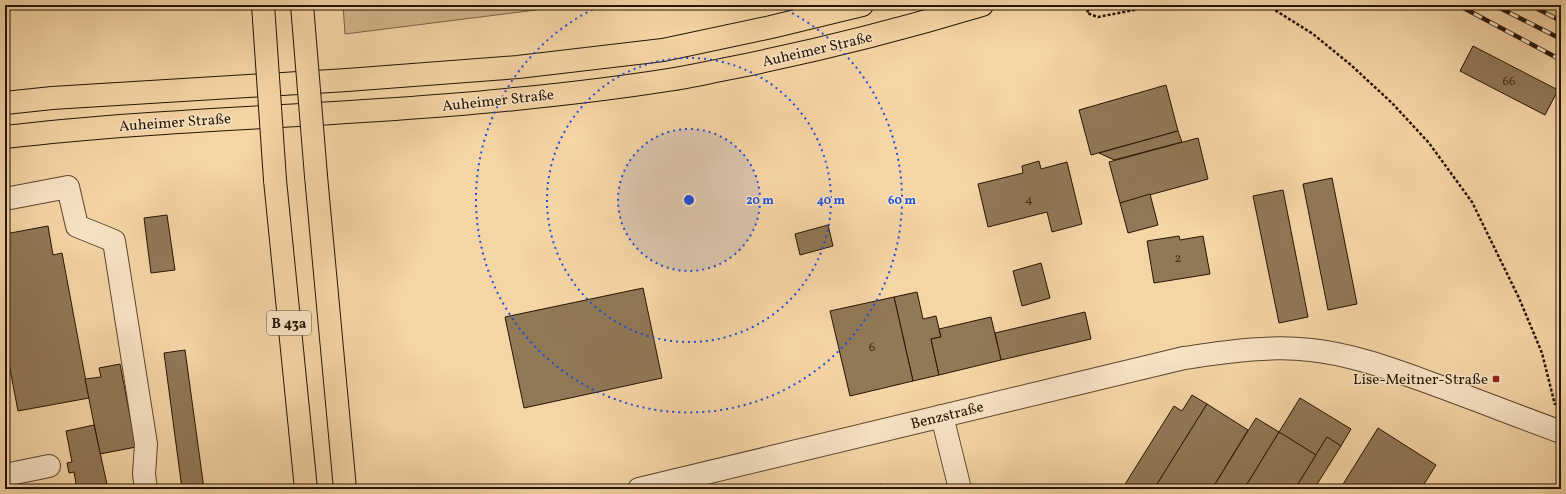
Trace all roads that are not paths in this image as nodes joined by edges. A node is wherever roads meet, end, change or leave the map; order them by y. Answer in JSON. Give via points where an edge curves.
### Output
{"nodes":[{"id":1,"x":262,"y":5,"type":"edge"},
{"id":2,"x":302,"y":5,"type":"edge"},
{"id":3,"x":862,"y":5,"type":"edge"},
{"id":4,"x":982,"y":5,"type":"edge"},
{"id":5,"x":5,"y":103,"type":"edge"},
{"id":6,"x":5,"y":137,"type":"edge"},
{"id":7,"x":5,"y":199,"type":"edge"},
{"id":8,"x":942,"y":416,"type":"junction"},
{"id":9,"x":1560,"y":432,"type":"edge"},
{"id":10,"x":49,"y":466,"type":"dead end"},
{"id":11,"x":5,"y":475,"type":"edge"},
{"id":12,"x":146,"y":489,"type":"edge"},
{"id":13,"x":306,"y":489,"type":"edge"},
{"id":14,"x":345,"y":489,"type":"edge"},
{"id":15,"x":639,"y":489,"type":"edge"},
{"id":16,"x":960,"y":489,"type":"edge"}],
"edges":[{"from":1,"to":13,"type":"main road","number":"B 43a","bridge":true,"via":[[274,180]]},
{"from":2,"to":14,"type":"main road","number":"B 43a","bridge":true},
{"from":3,"to":5,"type":"main road","name":"Auheimer Straße","via":[[663,50],[518,67]]},
{"from":4,"to":6,"type":"main road","name":"Auheimer Straße","via":[[889,32],[772,60],[668,80],[515,99],[350,113],[170,122]]},
{"from":7,"to":12,"type":"street","via":[[68,187],[77,226],[114,241],[146,444]]},
{"from":8,"to":9,"type":"street","name":"Benzstraße","via":[[1184,358],[1257,349],[1310,350],[1391,369]]},
{"from":8,"to":15,"type":"street","name":"Benzstraße"},
{"from":8,"to":16,"type":"street"},
{"from":10,"to":11,"type":"street"}]}
